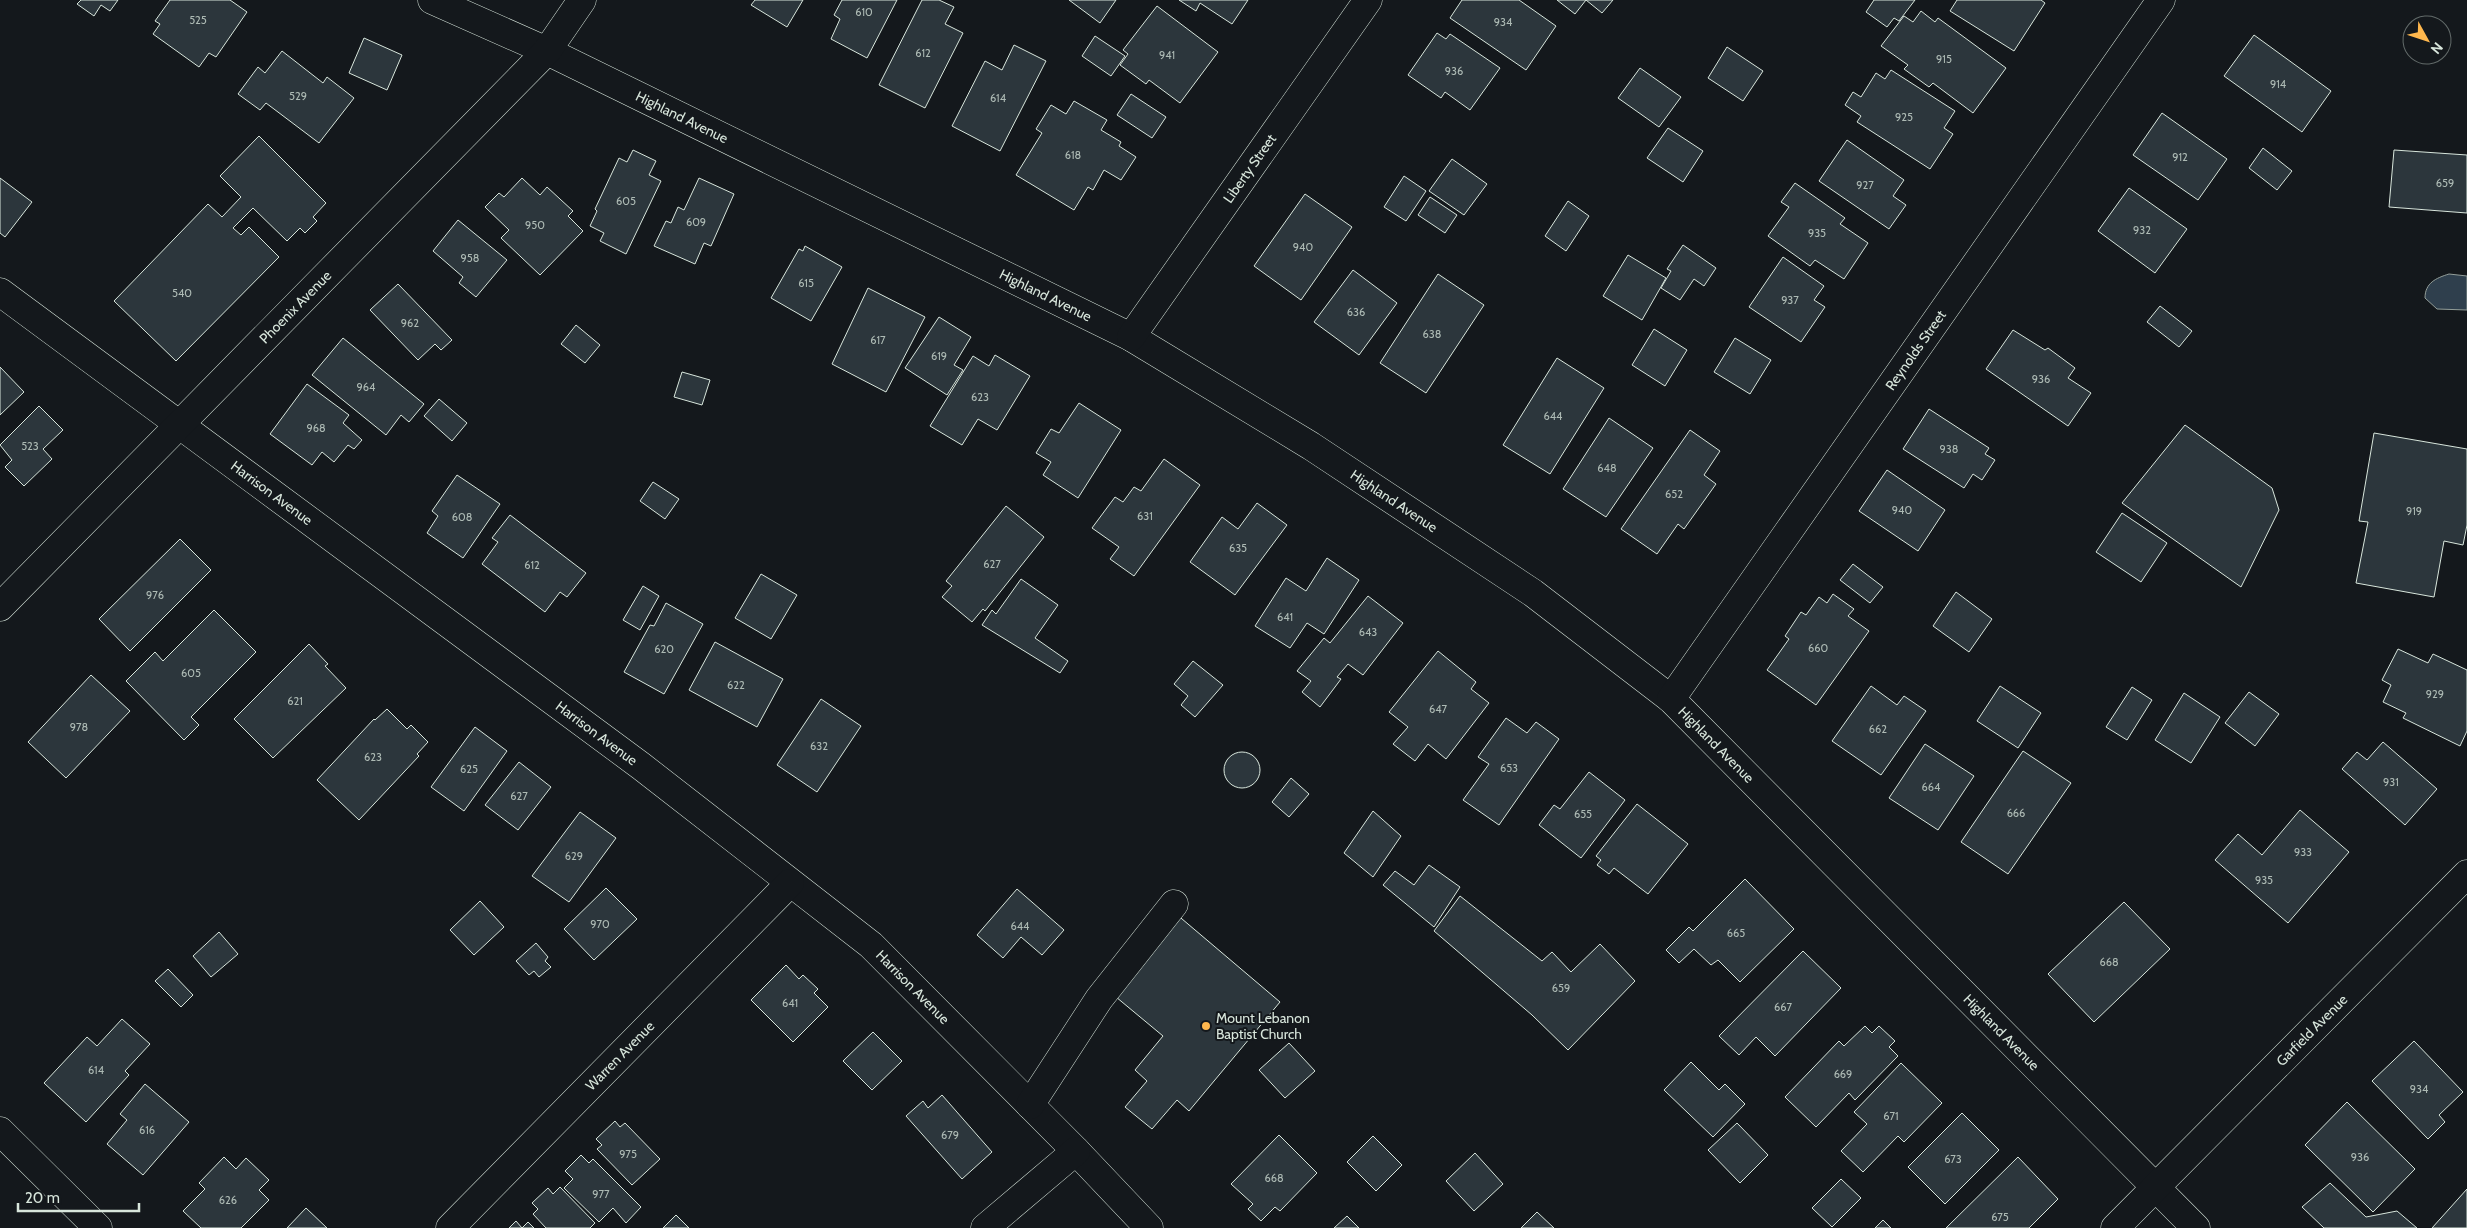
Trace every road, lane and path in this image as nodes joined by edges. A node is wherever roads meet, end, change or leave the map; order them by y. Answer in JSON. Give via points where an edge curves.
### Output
{"nodes":[{"id":1,"x":432,"y":0,"type":"edge"},
{"id":2,"x":582,"y":0,"type":"edge"},
{"id":3,"x":1368,"y":0,"type":"edge"},
{"id":4,"x":2161,"y":0,"type":"edge"},
{"id":5,"x":547,"y":51,"type":"junction"},
{"id":6,"x":0,"y":292,"type":"edge"},
{"id":7,"x":1131,"y":337,"type":"junction"},
{"id":8,"x":179,"y":426,"type":"junction"},
{"id":9,"x":0,"y":607,"type":"edge"},
{"id":10,"x":1671,"y":699,"type":"junction"},
{"id":11,"x":2467,"y":874,"type":"edge"},
{"id":12,"x":790,"y":883,"type":"junction"},
{"id":13,"x":1174,"y":904,"type":"dead end"},
{"id":14,"x":1030,"y":1104,"type":"junction"},
{"id":15,"x":0,"y":1131,"type":"edge"},
{"id":16,"x":1076,"y":1151,"type":"junction"},
{"id":17,"x":2156,"y":1187,"type":"junction"},
{"id":18,"x":98,"y":1228,"type":"edge"},
{"id":19,"x":450,"y":1228,"type":"edge"},
{"id":20,"x":985,"y":1228,"type":"edge"},
{"id":21,"x":1149,"y":1228,"type":"edge"},
{"id":22,"x":2115,"y":1228,"type":"edge"},
{"id":23,"x":2196,"y":1228,"type":"edge"}],
"edges":[{"from":1,"to":5,"type":"street","name":"Highland Avenue"},
{"from":2,"to":5,"type":"street","name":"Phoenix Avenue"},
{"from":3,"to":7,"type":"street","name":"Liberty Street"},
{"from":4,"to":10,"type":"street","name":"Reynolds Street"},
{"from":5,"to":7,"type":"street","name":"Highland Avenue"},
{"from":5,"to":8,"type":"street","name":"Phoenix Avenue"},
{"from":6,"to":8,"type":"street","name":"Harrison Avenue"},
{"from":7,"to":10,"type":"street","name":"Highland Avenue","via":[[1311,446],[1533,593]]},
{"from":8,"to":9,"type":"street","name":"Phoenix Avenue"},
{"from":8,"to":12,"type":"street","name":"Harrison Avenue","via":[[641,766]]},
{"from":10,"to":17,"type":"street","name":"Highland Avenue"},
{"from":11,"to":17,"type":"street","name":"Garfield Avenue"},
{"from":12,"to":14,"type":"street","name":"Harrison Avenue","via":[[871,944]]},
{"from":12,"to":19,"type":"street","name":"Warren Avenue"},
{"from":13,"to":14,"type":"street","via":[[1099,999]]},
{"from":14,"to":16,"type":"street","name":"Harrison Avenue"},
{"from":15,"to":18,"type":"street"},
{"from":16,"to":20,"type":"street"},
{"from":16,"to":21,"type":"street","name":"Harrison Avenue"},
{"from":17,"to":22,"type":"street","name":"Garfield Avenue"},
{"from":17,"to":23,"type":"street","name":"Highland Avenue"}]}
